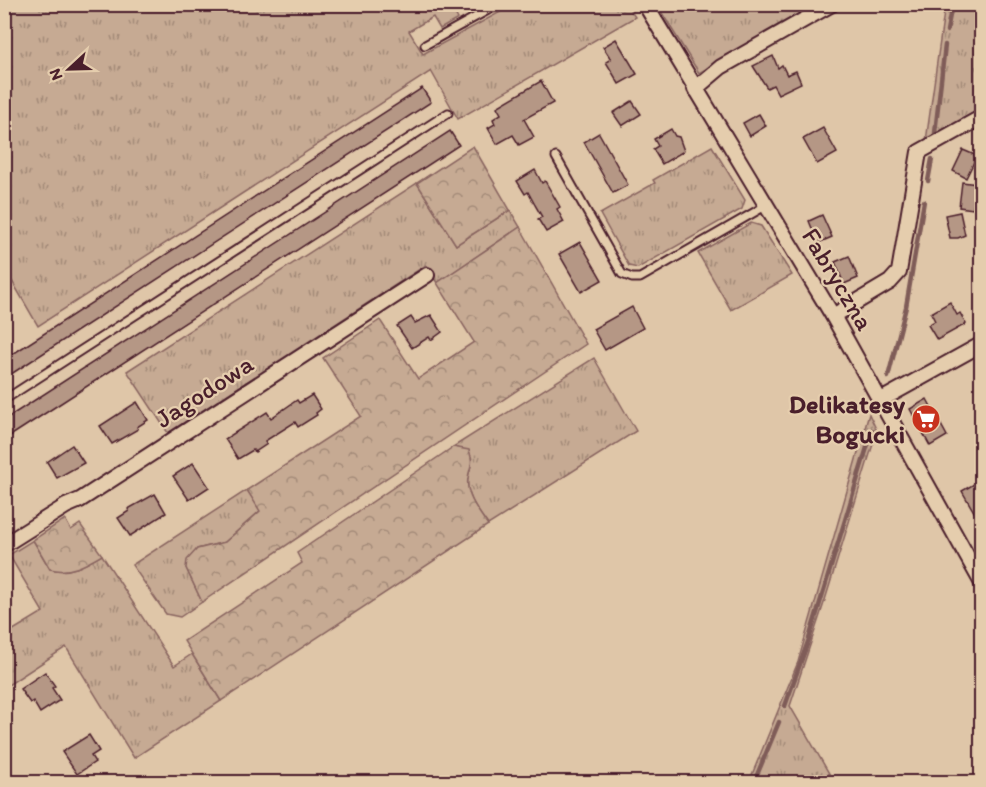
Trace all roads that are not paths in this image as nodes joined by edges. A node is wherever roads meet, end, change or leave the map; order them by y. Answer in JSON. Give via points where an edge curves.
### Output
{"nodes":[{"id":1,"x":499,"y":4,"type":"edge"},
{"id":2,"x":645,"y":4,"type":"edge"},
{"id":3,"x":832,"y":4,"type":"edge"},
{"id":4,"x":425,"y":45,"type":"dead end"},
{"id":5,"x":695,"y":88,"type":"junction"},
{"id":6,"x":448,"y":113,"type":"dead end"},
{"id":7,"x":981,"y":117,"type":"edge"},
{"id":8,"x":556,"y":157,"type":"dead end"},
{"id":9,"x":767,"y":205,"type":"junction"},
{"id":10,"x":427,"y":275,"type":"dead end"},
{"id":11,"x":833,"y":316,"type":"junction"},
{"id":12,"x":981,"y":344,"type":"edge"},
{"id":13,"x":4,"y":400,"type":"edge"},
{"id":14,"x":881,"y":400,"type":"junction"},
{"id":15,"x":4,"y":545,"type":"edge"},
{"id":16,"x":977,"y":563,"type":"edge"},
{"id":17,"x":981,"y":582,"type":"edge"}],
"edges":[{"from":1,"to":4,"type":"lane"},
{"from":2,"to":5,"type":"street","name":"Fabryczna"},
{"from":3,"to":5,"type":"street","via":[[721,67]]},
{"from":5,"to":9,"type":"street","name":"Fabryczna"},
{"from":6,"to":13,"type":"lane"},
{"from":7,"to":11,"type":"street","via":[[919,152],[899,272],[890,282]]},
{"from":8,"to":9,"type":"lane","via":[[622,274],[632,278],[640,278]]},
{"from":9,"to":11,"type":"street","name":"Fabryczna"},
{"from":10,"to":15,"type":"street","name":"Jagodowa"},
{"from":11,"to":14,"type":"street","name":"Fabryczna"},
{"from":12,"to":14,"type":"street"},
{"from":14,"to":16,"type":"street","name":"Fabryczna"},
{"from":16,"to":17,"type":"street","name":"Fabryczna"}]}
